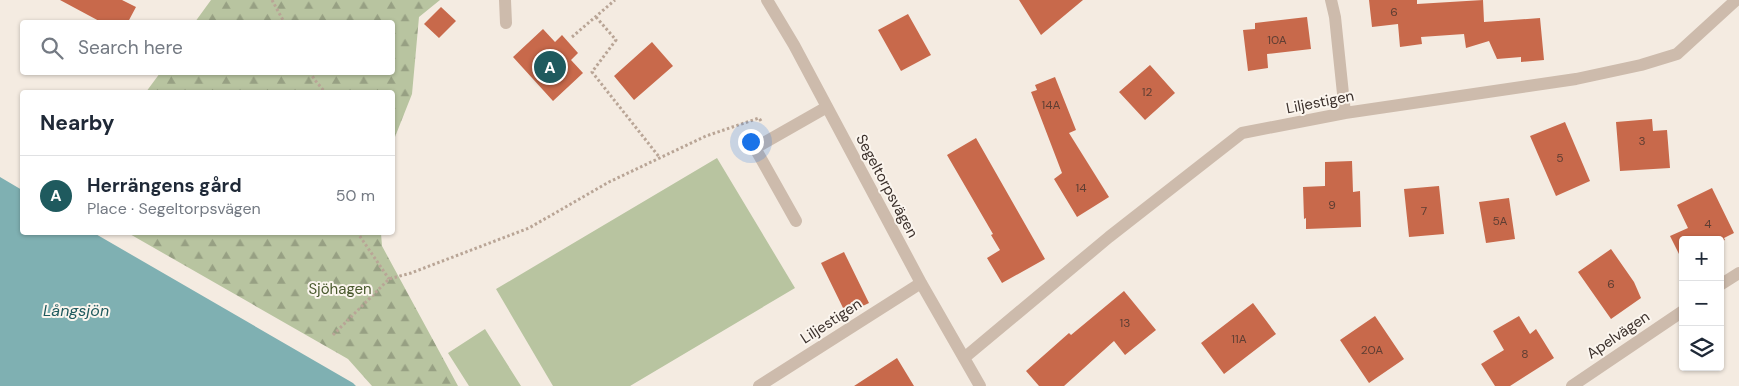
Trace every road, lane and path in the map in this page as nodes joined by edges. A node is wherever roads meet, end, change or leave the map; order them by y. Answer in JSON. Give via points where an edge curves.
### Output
{"nodes":[{"id":1,"x":272,"y":0,"type":"edge"},
{"id":2,"x":505,"y":0,"type":"edge"},
{"id":3,"x":615,"y":0,"type":"edge"},
{"id":4,"x":767,"y":0,"type":"edge"},
{"id":5,"x":1331,"y":0,"type":"edge"},
{"id":6,"x":1736,"y":0,"type":"edge"},
{"id":7,"x":596,"y":17,"type":"junction"},
{"id":8,"x":283,"y":20,"type":"edge"},
{"id":9,"x":506,"y":23,"type":"dead end"},
{"id":10,"x":572,"y":37,"type":"dead end"},
{"id":11,"x":312,"y":75,"type":"edge"},
{"id":12,"x":324,"y":90,"type":"edge"},
{"id":13,"x":827,"y":107,"type":"junction"},
{"id":14,"x":1345,"y":112,"type":"junction"},
{"id":15,"x":771,"y":139,"type":"junction"},
{"id":16,"x":660,"y":158,"type":"junction"},
{"id":17,"x":796,"y":221,"type":"dead end"},
{"id":18,"x":359,"y":235,"type":"edge"},
{"id":19,"x":1739,"y":273,"type":"edge"},
{"id":20,"x":389,"y":280,"type":"junction"},
{"id":21,"x":1724,"y":282,"type":"edge"},
{"id":22,"x":921,"y":283,"type":"junction"},
{"id":23,"x":1679,"y":313,"type":"edge"},
{"id":24,"x":334,"y":335,"type":"dead end"},
{"id":25,"x":964,"y":358,"type":"junction"},
{"id":26,"x":759,"y":386,"type":"edge"},
{"id":27,"x":980,"y":386,"type":"edge"},
{"id":28,"x":1572,"y":386,"type":"edge"}],
"edges":[{"from":1,"to":8,"type":"path"},
{"from":2,"to":9,"type":"street"},
{"from":3,"to":7,"type":"path"},
{"from":4,"to":13,"type":"street","name":"Segeltorpsvägen"},
{"from":5,"to":14,"type":"street"},
{"from":6,"to":14,"type":"street","name":"Liljestigen","via":[[1677,54],[1641,65],[1576,79]]},
{"from":7,"to":10,"type":"path"},
{"from":7,"to":16,"type":"path","via":[[616,40],[592,72]]},
{"from":11,"to":12,"type":"path"},
{"from":13,"to":15,"type":"street"},
{"from":13,"to":22,"type":"street","name":"Segeltorpsvägen"},
{"from":14,"to":25,"type":"street","name":"Liljestigen","via":[[1242,134],[1109,237]]},
{"from":15,"to":16,"type":"path","via":[[759,118],[706,136]]},
{"from":15,"to":17,"type":"street","via":[[755,148]]},
{"from":16,"to":20,"type":"path","via":[[609,182],[529,228]]},
{"from":18,"to":20,"type":"path"},
{"from":19,"to":21,"type":"street"},
{"from":20,"to":24,"type":"path"},
{"from":22,"to":25,"type":"street","name":"Segeltorpsvägen"},
{"from":22,"to":26,"type":"street","name":"Liljestigen"},
{"from":23,"to":28,"type":"street","name":"Apelvägen"},
{"from":25,"to":27,"type":"street","name":"Segeltorpsvägen"}]}
